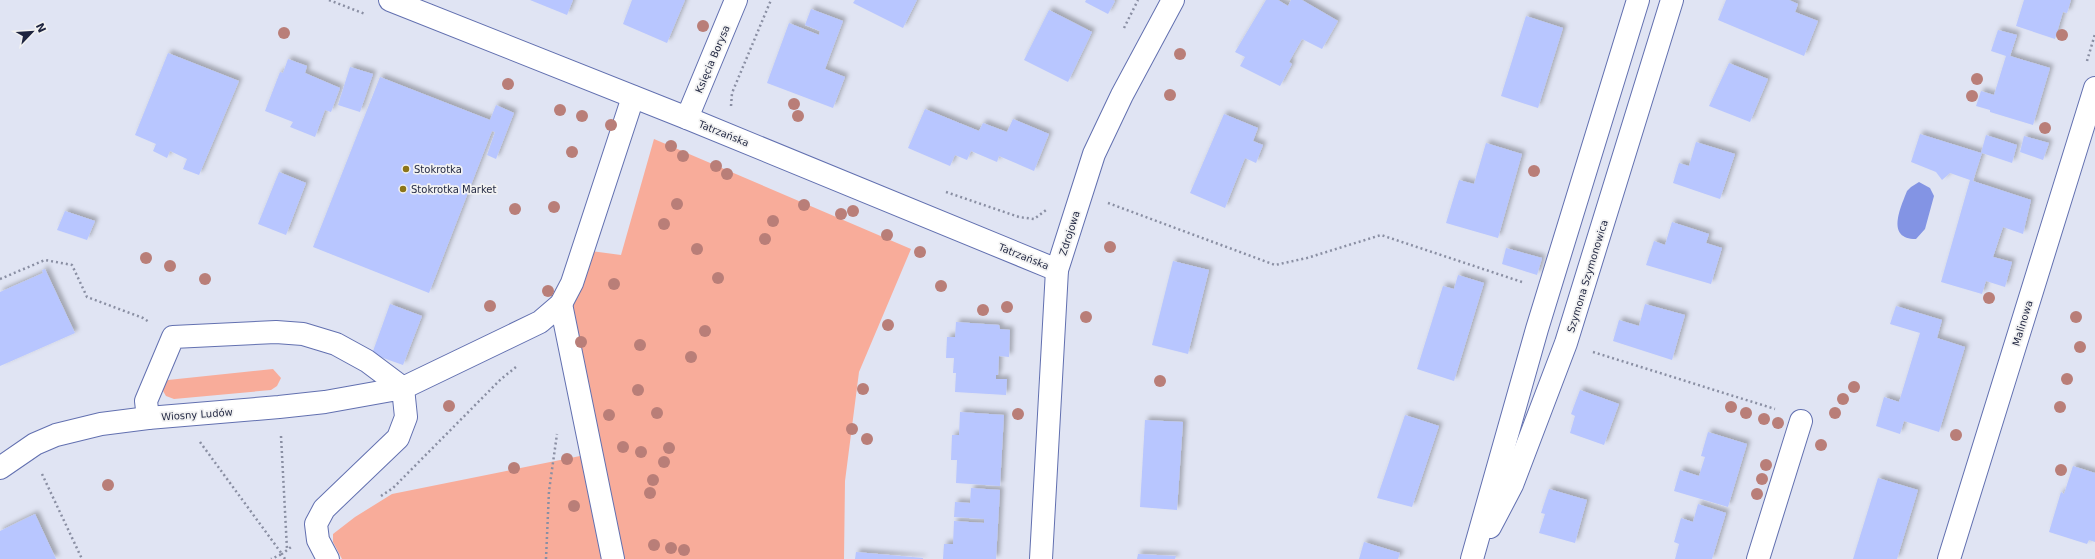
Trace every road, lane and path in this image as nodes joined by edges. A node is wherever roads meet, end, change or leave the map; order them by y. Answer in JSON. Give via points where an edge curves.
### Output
{"nodes":[{"id":1,"x":329,"y":0,"type":"edge"},
{"id":2,"x":390,"y":0,"type":"edge"},
{"id":3,"x":736,"y":0,"type":"edge"},
{"id":4,"x":771,"y":0,"type":"edge"},
{"id":5,"x":1138,"y":0,"type":"edge"},
{"id":6,"x":1173,"y":0,"type":"edge"},
{"id":7,"x":1638,"y":0,"type":"edge"},
{"id":8,"x":1672,"y":0,"type":"edge"},
{"id":9,"x":366,"y":14,"type":"dead end"},
{"id":10,"x":1122,"y":31,"type":"dead end"},
{"id":11,"x":2095,"y":88,"type":"edge"},
{"id":12,"x":633,"y":98,"type":"junction"},
{"id":13,"x":731,"y":109,"type":"dead end"},
{"id":14,"x":687,"y":118,"type":"junction"},
{"id":15,"x":939,"y":189,"type":"dead end"},
{"id":16,"x":1107,"y":203,"type":"dead end"},
{"id":17,"x":1049,"y":209,"type":"dead end"},
{"id":18,"x":1057,"y":270,"type":"junction"},
{"id":19,"x":0,"y":279,"type":"edge"},
{"id":20,"x":1550,"y":291,"type":"junction"},
{"id":21,"x":561,"y":304,"type":"junction"},
{"id":22,"x":173,"y":338,"type":"junction"},
{"id":23,"x":1566,"y":343,"type":"junction"},
{"id":24,"x":403,"y":388,"type":"junction"},
{"id":25,"x":279,"y":408,"type":"junction"},
{"id":26,"x":186,"y":416,"type":"junction"},
{"id":27,"x":148,"y":418,"type":"junction"},
{"id":28,"x":1801,"y":421,"type":"joint"},
{"id":29,"x":557,"y":432,"type":"dead end"},
{"id":30,"x":8,"y":462,"type":"edge"},
{"id":31,"x":287,"y":549,"type":"dead end"},
{"id":32,"x":1474,"y":549,"type":"edge"},
{"id":33,"x":82,"y":559,"type":"edge"},
{"id":34,"x":271,"y":559,"type":"edge"},
{"id":35,"x":328,"y":559,"type":"edge"},
{"id":36,"x":546,"y":559,"type":"edge"},
{"id":37,"x":613,"y":559,"type":"edge"},
{"id":38,"x":1041,"y":559,"type":"edge"},
{"id":39,"x":1758,"y":559,"type":"edge"},
{"id":40,"x":1949,"y":559,"type":"edge"}],
"edges":[{"from":1,"to":9,"type":"path"},
{"from":2,"to":12,"type":"street","name":"Tatrzańska"},
{"from":3,"to":14,"type":"street","name":"Księcia Borysa"},
{"from":4,"to":13,"type":"path","via":[[732,93]]},
{"from":5,"to":10,"type":"path"},
{"from":6,"to":18,"type":"street","name":"Zdrojowa","via":[[1122,95],[1094,154]]},
{"from":7,"to":20,"type":"street","name":"Szymona Szymonowica"},
{"from":8,"to":23,"type":"street","name":"Szymona Szymonowica"},
{"from":11,"to":40,"type":"street","name":"Malinowa"},
{"from":12,"to":14,"type":"street","name":"Tatrzańska"},
{"from":12,"to":21,"type":"street","via":[[572,283]]},
{"from":14,"to":18,"type":"street","name":"Tatrzańska"},
{"from":15,"to":17,"type":"path","via":[[1019,217],[1034,219]]},
{"from":16,"to":20,"type":"path","via":[[1275,265],[1381,235]]},
{"from":18,"to":38,"type":"street","name":"Zdrojowa"},
{"from":19,"to":22,"type":"path","via":[[45,260],[72,265],[87,297],[143,318]]},
{"from":20,"to":32,"type":"street","name":"Szymona Szymonowica"},
{"from":21,"to":24,"type":"street","name":"Wiosny Ludów","via":[[540,322]]},
{"from":21,"to":37,"type":"street"},
{"from":22,"to":24,"type":"street","via":[[276,332],[303,334],[336,344],[367,361]]},
{"from":22,"to":27,"type":"street","via":[[146,401]]},
{"from":23,"to":28,"type":"path","via":[[1785,412]]},
{"from":23,"to":32,"type":"street","name":"Szymona Szymonowica","via":[[1512,485],[1492,526]]},
{"from":24,"to":25,"type":"street","name":"Wiosny Ludów"},
{"from":24,"to":35,"type":"street","via":[[406,417],[398,438],[324,509],[316,524],[318,540]]},
{"from":25,"to":26,"type":"street","name":"Wiosny Ludów"},
{"from":25,"to":31,"type":"path"},
{"from":26,"to":27,"type":"street","name":"Wiosny Ludów"},
{"from":26,"to":34,"type":"path","via":[[191,431],[282,554]]},
{"from":27,"to":30,"type":"street","name":"Wiosny Ludów","via":[[101,424],[56,435],[35,444]]},
{"from":28,"to":39,"type":"street"},
{"from":29,"to":36,"type":"path","via":[[549,491]]},
{"from":30,"to":33,"type":"path","via":[[39,467]]}]}
